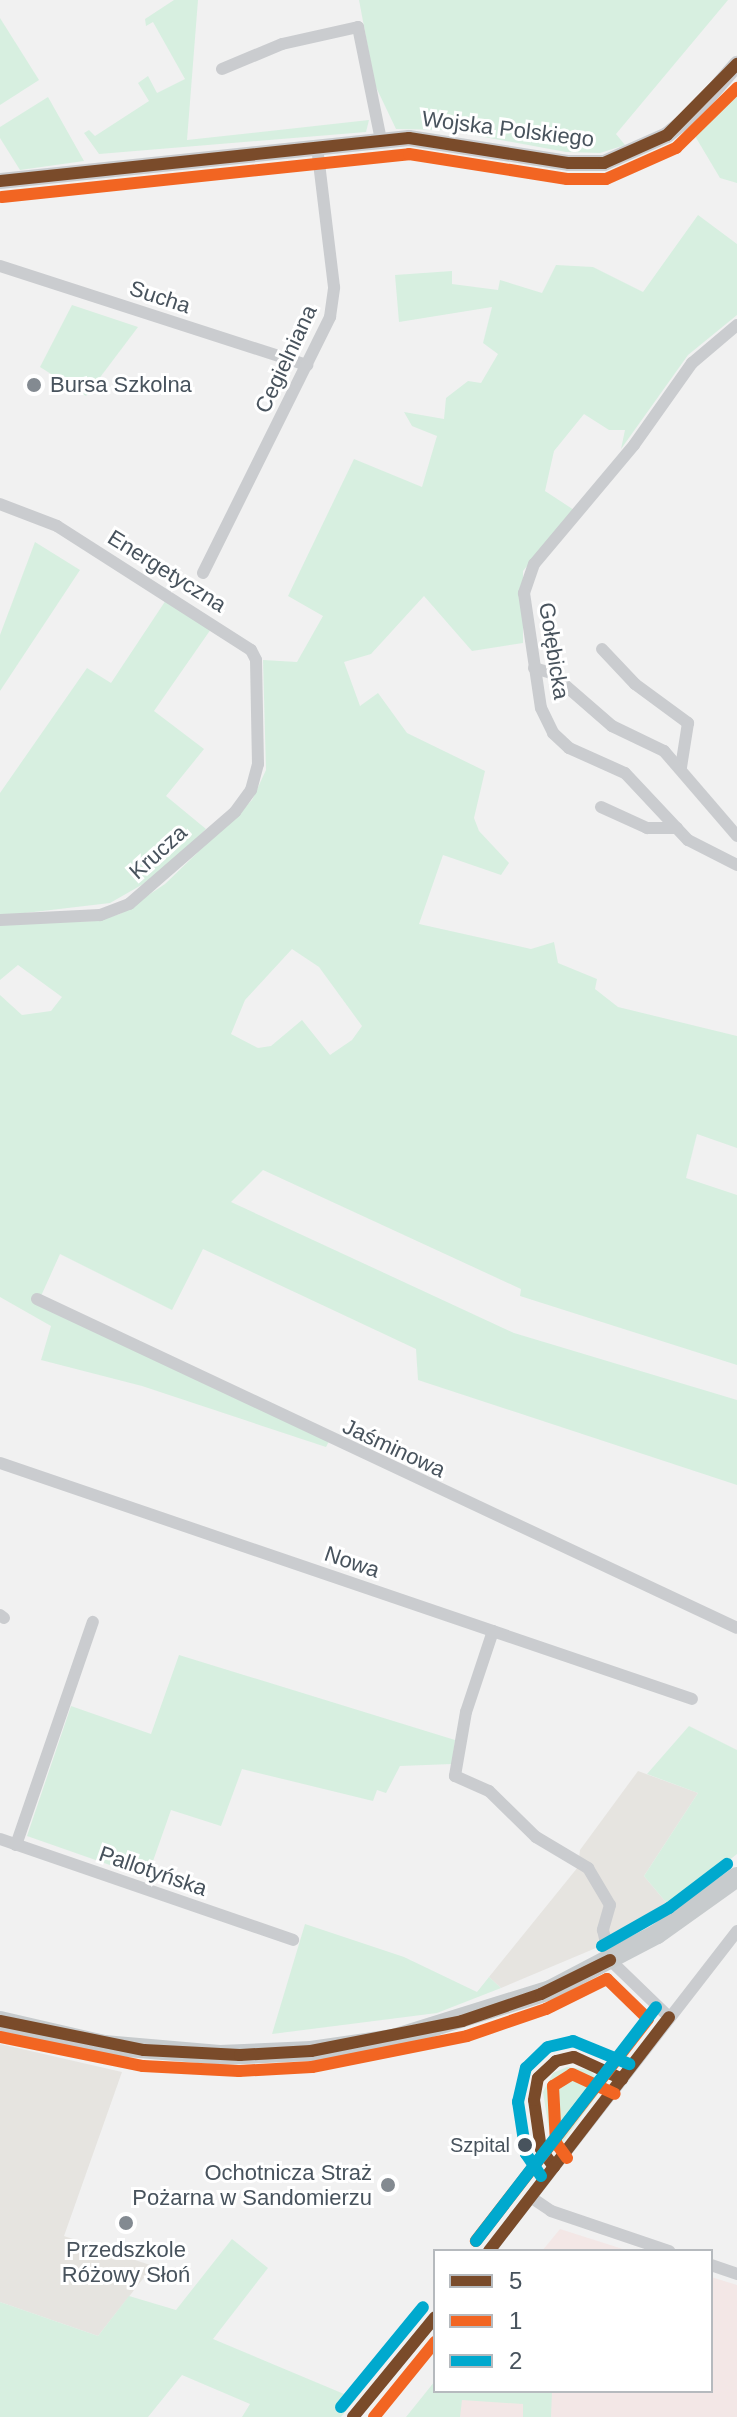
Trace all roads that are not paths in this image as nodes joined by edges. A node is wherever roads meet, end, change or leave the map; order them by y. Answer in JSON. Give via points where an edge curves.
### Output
{"nodes":[{"id":1,"x":737,"y":64,"type":"edge"},
{"id":2,"x":222,"y":69,"type":"dead end"},
{"id":3,"x":381,"y":140,"type":"junction"},
{"id":4,"x":317,"y":146,"type":"junction"},
{"id":5,"x":0,"y":181,"type":"edge"},
{"id":6,"x":0,"y":266,"type":"edge"},
{"id":7,"x":737,"y":325,"type":"edge"},
{"id":8,"x":307,"y":365,"type":"junction"},
{"id":9,"x":0,"y":504,"type":"edge"},
{"id":10,"x":203,"y":573,"type":"dead end"},
{"id":11,"x":602,"y":649,"type":"dead end"},
{"id":12,"x":534,"y":668,"type":"junction"},
{"id":13,"x":256,"y":714,"type":"joint"},
{"id":14,"x":681,"y":767,"type":"junction"},
{"id":15,"x":601,"y":807,"type":"dead end"},
{"id":16,"x":677,"y":828,"type":"junction"},
{"id":17,"x":737,"y":836,"type":"edge"},
{"id":18,"x":737,"y":865,"type":"edge"},
{"id":19,"x":0,"y":920,"type":"edge"},
{"id":20,"x":37,"y":1299,"type":"dead end"},
{"id":21,"x":0,"y":1463,"type":"edge"},
{"id":22,"x":93,"y":1622,"type":"dead end"},
{"id":23,"x":737,"y":1628,"type":"edge"},
{"id":24,"x":493,"y":1631,"type":"junction"},
{"id":25,"x":692,"y":1699,"type":"dead end"},
{"id":26,"x":0,"y":1839,"type":"edge"},
{"id":27,"x":16,"y":1845,"type":"junction"},
{"id":28,"x":737,"y":1877,"type":"edge"},
{"id":29,"x":737,"y":1931,"type":"edge"},
{"id":30,"x":293,"y":1940,"type":"dead end"},
{"id":31,"x":610,"y":1960,"type":"junction"},
{"id":32,"x":669,"y":2017,"type":"junction"},
{"id":33,"x":0,"y":2021,"type":"edge"},
{"id":34,"x":532,"y":2198,"type":"junction"},
{"id":35,"x":491,"y":2249,"type":"edge"},
{"id":36,"x":663,"y":2249,"type":"edge"},
{"id":37,"x":713,"y":2266,"type":"edge"},
{"id":38,"x":737,"y":2274,"type":"edge"},
{"id":39,"x":433,"y":2319,"type":"edge"},
{"id":40,"x":353,"y":2417,"type":"edge"}],
"edges":[{"from":1,"to":3,"type":"street","name":"Wojska Polskiego","via":[[685,122],[655,143],[604,163],[569,163],[430,139]]},
{"from":2,"to":3,"type":"street","via":[[282,44],[358,27]]},
{"from":3,"to":4,"type":"street","name":"Wojska Polskiego"},
{"from":4,"to":5,"type":"street","name":"Wojska Polskiego"},
{"from":4,"to":8,"type":"street","name":"Cegielniana","via":[[334,302]]},
{"from":6,"to":8,"type":"street","name":"Sucha"},
{"from":7,"to":12,"type":"street","name":"Gołębicka","via":[[692,363],[634,445],[534,564],[524,593]]},
{"from":8,"to":10,"type":"street","name":"Cegielniana"},
{"from":9,"to":13,"type":"street","name":"Energetyczna","via":[[40,516],[243,643],[256,660]]},
{"from":11,"to":14,"type":"street","via":[[635,684],[688,723]]},
{"from":12,"to":14,"type":"street","via":[[551,673],[612,726],[664,751]]},
{"from":12,"to":16,"type":"street","name":"Gołębicka","via":[[541,708],[553,733],[569,748],[625,773]]},
{"from":13,"to":19,"type":"street","name":"Krucza","via":[[258,764],[245,801],[148,891],[100,915]]},
{"from":14,"to":17,"type":"street"},
{"from":15,"to":16,"type":"street","via":[[647,828]]},
{"from":16,"to":18,"type":"street","name":"Gołębicka","via":[[688,840]]},
{"from":20,"to":23,"type":"street","name":"Jaśminowa"},
{"from":21,"to":24,"type":"street","name":"Nowa"},
{"from":22,"to":27,"type":"street"},
{"from":24,"to":25,"type":"street","name":"Nowa"},
{"from":24,"to":31,"type":"street","via":[[466,1712],[455,1776],[489,1791],[536,1837],[588,1868],[610,1905],[603,1930]]},
{"from":26,"to":27,"type":"street","name":"Pallotyńska"},
{"from":27,"to":30,"type":"street","name":"Pallotyńska"},
{"from":28,"to":31,"type":"main road","via":[[678,1921]]},
{"from":29,"to":32,"type":"street"},
{"from":31,"to":32,"type":"street"},
{"from":31,"to":33,"type":"main road","via":[[481,2015],[393,2039],[311,2051],[240,2055],[144,2050]]},
{"from":32,"to":34,"type":"street"},
{"from":34,"to":35,"type":"street"},
{"from":34,"to":36,"type":"street","via":[[551,2211]]},
{"from":37,"to":38,"type":"street"},
{"from":39,"to":40,"type":"street"}]}
